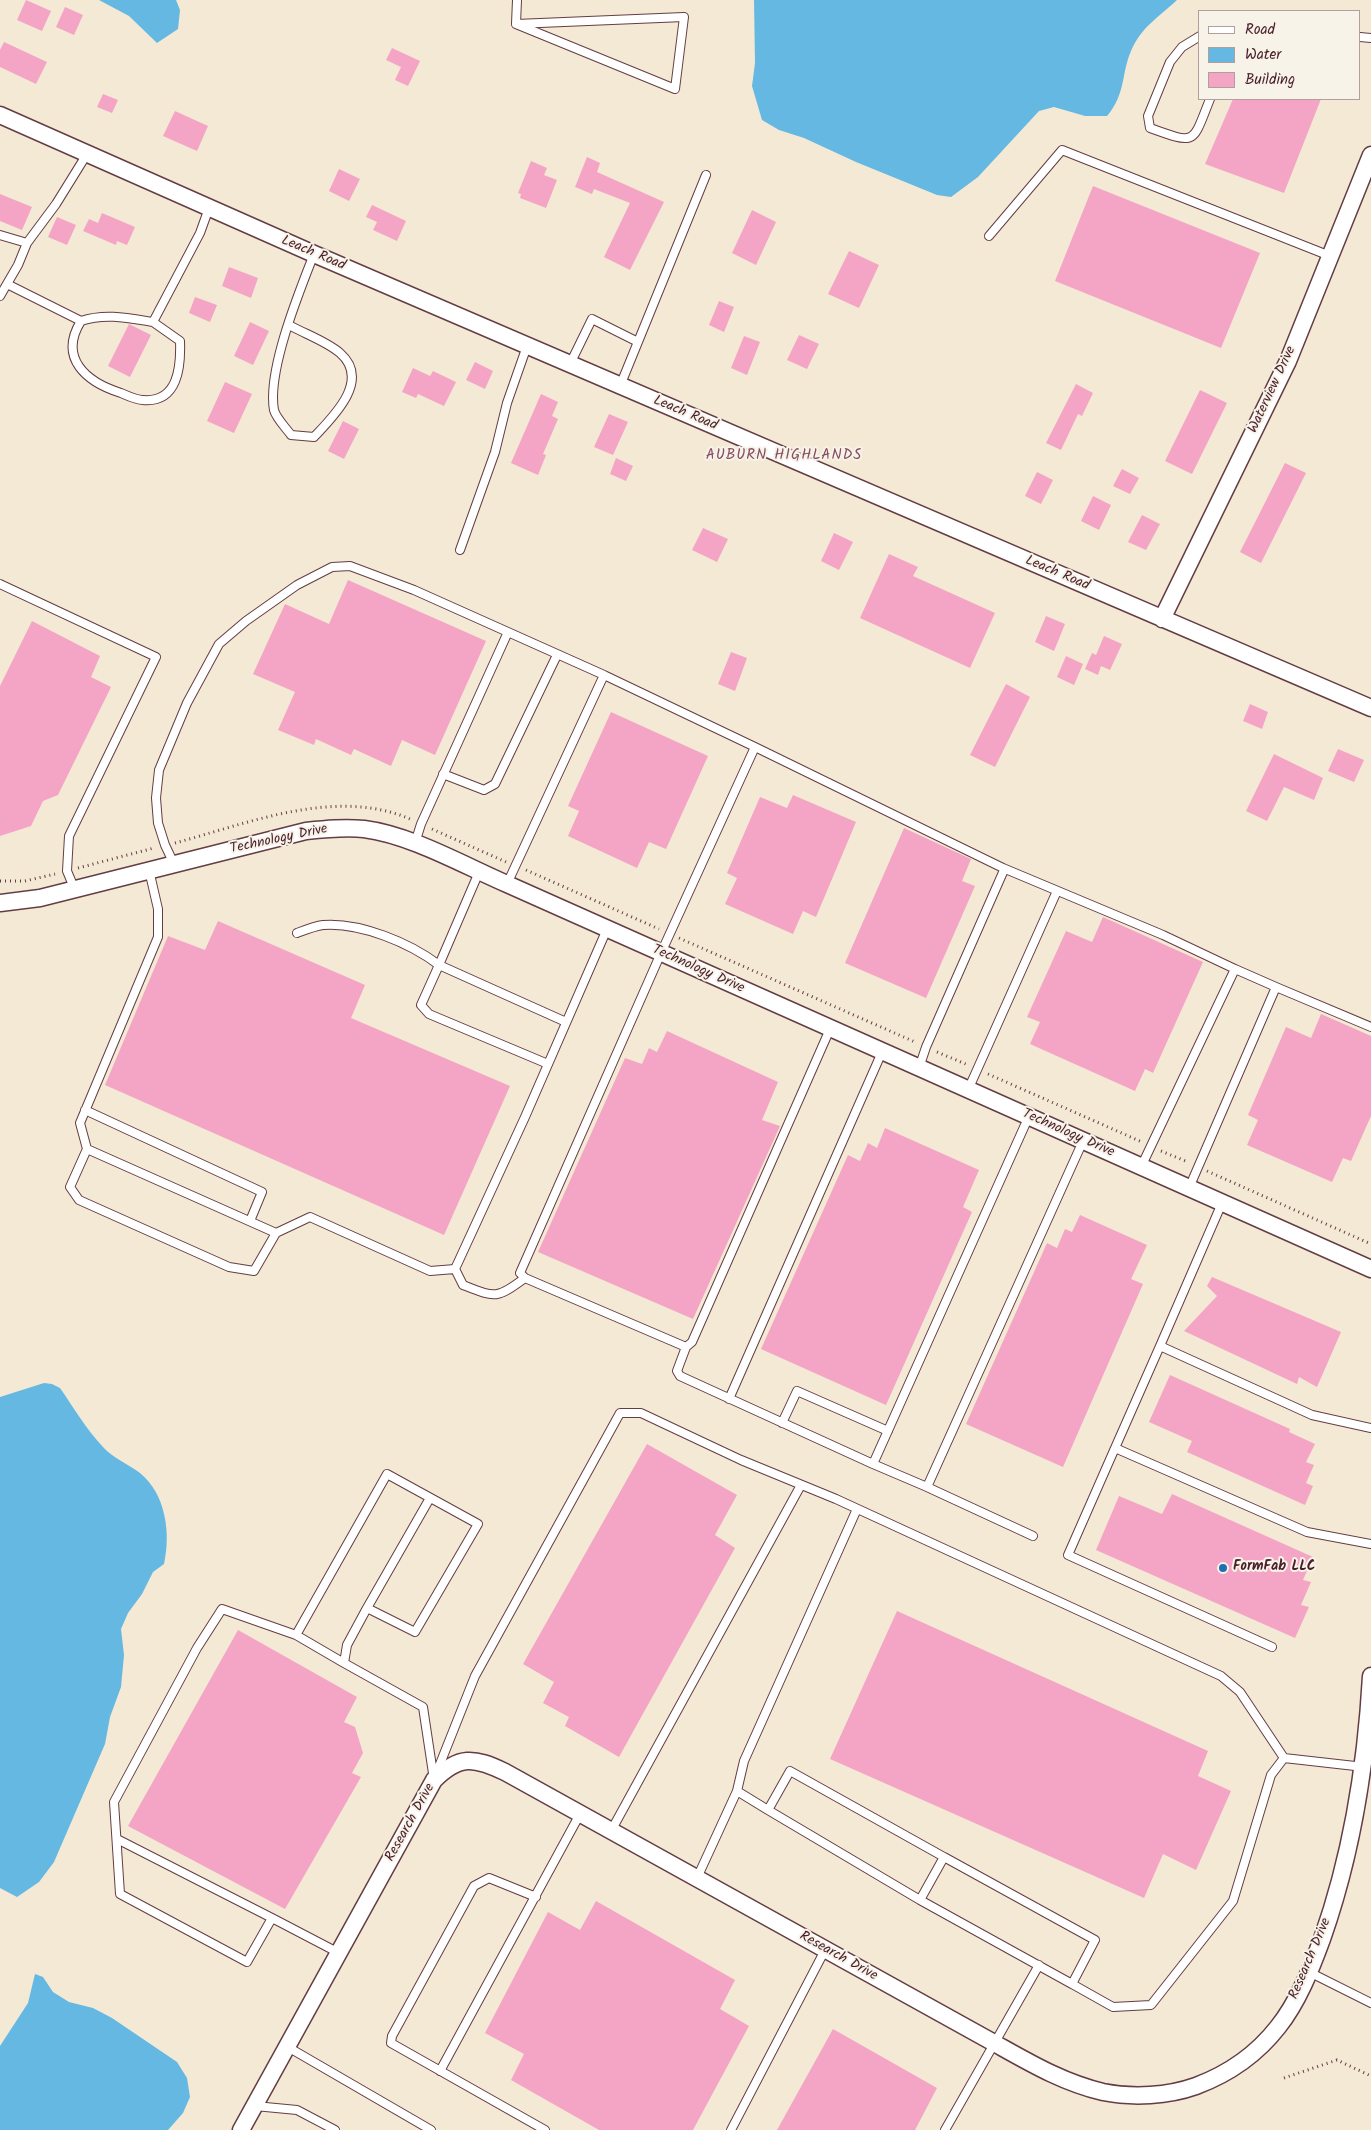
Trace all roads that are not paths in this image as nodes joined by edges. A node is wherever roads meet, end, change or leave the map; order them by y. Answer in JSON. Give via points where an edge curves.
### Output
{"nodes":[{"id":1,"x":517,"y":0,"type":"edge"},
{"id":2,"x":516,"y":24,"type":"junction"},
{"id":3,"x":1198,"y":37,"type":"edge"},
{"id":4,"x":1210,"y":100,"type":"edge"},
{"id":5,"x":0,"y":115,"type":"edge"},
{"id":6,"x":87,"y":154,"type":"junction"},
{"id":7,"x":1371,"y":155,"type":"edge"},
{"id":8,"x":706,"y":175,"type":"dead end"},
{"id":9,"x":209,"y":208,"type":"junction"},
{"id":10,"x":0,"y":235,"type":"edge"},
{"id":11,"x":990,"y":236,"type":"dead end"},
{"id":12,"x":27,"y":242,"type":"junction"},
{"id":13,"x":314,"y":254,"type":"junction"},
{"id":14,"x":1330,"y":256,"type":"junction"},
{"id":15,"x":7,"y":284,"type":"junction"},
{"id":16,"x":0,"y":296,"type":"edge"},
{"id":17,"x":81,"y":321,"type":"junction"},
{"id":18,"x":153,"y":322,"type":"junction"},
{"id":19,"x":289,"y":325,"type":"junction"},
{"id":20,"x":638,"y":342,"type":"junction"},
{"id":21,"x":527,"y":346,"type":"junction"},
{"id":22,"x":570,"y":364,"type":"junction"},
{"id":23,"x":620,"y":386,"type":"junction"},
{"id":24,"x":460,"y":550,"type":"dead end"},
{"id":25,"x":0,"y":584,"type":"edge"},
{"id":26,"x":1162,"y":619,"type":"junction"},
{"id":27,"x":508,"y":632,"type":"junction"},
{"id":28,"x":557,"y":655,"type":"junction"},
{"id":29,"x":604,"y":675,"type":"junction"},
{"id":30,"x":1371,"y":708,"type":"edge"},
{"id":31,"x":755,"y":748,"type":"junction"},
{"id":32,"x":443,"y":774,"type":"junction"},
{"id":33,"x":414,"y":844,"type":"junction"},
{"id":34,"x":174,"y":864,"type":"junction"},
{"id":35,"x":1003,"y":868,"type":"junction"},
{"id":36,"x":149,"y":870,"type":"junction"},
{"id":37,"x":479,"y":872,"type":"junction"},
{"id":38,"x":507,"y":884,"type":"junction"},
{"id":39,"x":75,"y":890,"type":"junction"},
{"id":40,"x":1057,"y":891,"type":"junction"},
{"id":41,"x":0,"y":904,"type":"edge"},
{"id":42,"x":607,"y":929,"type":"junction"},
{"id":43,"x":297,"y":932,"type":"dead end"},
{"id":44,"x":661,"y":953,"type":"junction"},
{"id":45,"x":439,"y":965,"type":"junction"},
{"id":46,"x":1235,"y":969,"type":"junction"},
{"id":47,"x":1276,"y":987,"type":"junction"},
{"id":48,"x":566,"y":1022,"type":"junction"},
{"id":49,"x":1371,"y":1027,"type":"edge"},
{"id":50,"x":830,"y":1029,"type":"junction"},
{"id":51,"x":882,"y":1052,"type":"junction"},
{"id":52,"x":548,"y":1064,"type":"junction"},
{"id":53,"x":919,"y":1068,"type":"junction"},
{"id":54,"x":968,"y":1090,"type":"junction"},
{"id":55,"x":85,"y":1110,"type":"junction"},
{"id":56,"x":1029,"y":1116,"type":"junction"},
{"id":57,"x":1083,"y":1141,"type":"junction"},
{"id":58,"x":87,"y":1149,"type":"junction"},
{"id":59,"x":1141,"y":1167,"type":"junction"},
{"id":60,"x":1189,"y":1188,"type":"junction"},
{"id":61,"x":1222,"y":1203,"type":"junction"},
{"id":62,"x":250,"y":1221,"type":"junction"},
{"id":63,"x":276,"y":1233,"type":"junction"},
{"id":64,"x":456,"y":1269,"type":"junction"},
{"id":65,"x":1371,"y":1269,"type":"edge"},
{"id":66,"x":525,"y":1278,"type":"junction"},
{"id":67,"x":1160,"y":1346,"type":"junction"},
{"id":68,"x":686,"y":1347,"type":"junction"},
{"id":69,"x":729,"y":1399,"type":"junction"},
{"id":70,"x":782,"y":1423,"type":"junction"},
{"id":71,"x":1371,"y":1428,"type":"edge"},
{"id":72,"x":888,"y":1431,"type":"junction"},
{"id":73,"x":1115,"y":1448,"type":"junction"},
{"id":74,"x":873,"y":1464,"type":"junction"},
{"id":75,"x":801,"y":1485,"type":"junction"},
{"id":76,"x":927,"y":1488,"type":"junction"},
{"id":77,"x":430,"y":1498,"type":"junction"},
{"id":78,"x":857,"y":1509,"type":"junction"},
{"id":79,"x":1033,"y":1536,"type":"dead end"},
{"id":80,"x":1371,"y":1544,"type":"edge"},
{"id":81,"x":367,"y":1608,"type":"junction"},
{"id":82,"x":296,"y":1636,"type":"junction"},
{"id":83,"x":1272,"y":1647,"type":"dead end"},
{"id":84,"x":344,"y":1663,"type":"junction"},
{"id":85,"x":1371,"y":1676,"type":"edge"},
{"id":86,"x":1284,"y":1758,"type":"junction"},
{"id":87,"x":1364,"y":1767,"type":"junction"},
{"id":88,"x":434,"y":1780,"type":"junction"},
{"id":89,"x":737,"y":1791,"type":"junction"},
{"id":90,"x":768,"y":1810,"type":"junction"},
{"id":91,"x":580,"y":1814,"type":"junction"},
{"id":92,"x":610,"y":1831,"type":"junction"},
{"id":93,"x":117,"y":1839,"type":"junction"},
{"id":94,"x":944,"y":1857,"type":"junction"},
{"id":95,"x":697,"y":1879,"type":"junction"},
{"id":96,"x":536,"y":1897,"type":"junction"},
{"id":97,"x":920,"y":1900,"type":"junction"},
{"id":98,"x":272,"y":1918,"type":"junction"},
{"id":99,"x":825,"y":1950,"type":"junction"},
{"id":100,"x":339,"y":1953,"type":"junction"},
{"id":101,"x":1039,"y":1966,"type":"junction"},
{"id":102,"x":1309,"y":1972,"type":"junction"},
{"id":103,"x":1072,"y":1984,"type":"junction"},
{"id":104,"x":1371,"y":2003,"type":"edge"},
{"id":105,"x":996,"y":2044,"type":"junction"},
{"id":106,"x":286,"y":2046,"type":"junction"},
{"id":107,"x":440,"y":2071,"type":"junction"},
{"id":108,"x":255,"y":2106,"type":"junction"},
{"id":109,"x":241,"y":2130,"type":"edge"},
{"id":110,"x":335,"y":2130,"type":"edge"},
{"id":111,"x":431,"y":2130,"type":"edge"},
{"id":112,"x":545,"y":2130,"type":"edge"},
{"id":113,"x":731,"y":2130,"type":"edge"},
{"id":114,"x":945,"y":2130,"type":"edge"}],
"edges":[{"from":1,"to":2,"type":"lane"},
{"from":2,"to":2,"type":"lane","via":[[648,78],[674,89],[684,17]]},
{"from":3,"to":4,"type":"lane","via":[[1182,47],[1170,62],[1148,116],[1150,128],[1187,139],[1194,135]]},
{"from":5,"to":6,"type":"street","name":"Leach Road"},
{"from":6,"to":9,"type":"street","name":"Leach Road"},
{"from":6,"to":12,"type":"lane","via":[[56,204]]},
{"from":7,"to":14,"type":"street","name":"Waterview Drive"},
{"from":8,"to":20,"type":"lane"},
{"from":9,"to":13,"type":"street","name":"Leach Road"},
{"from":9,"to":18,"type":"lane","via":[[200,232]]},
{"from":10,"to":12,"type":"lane"},
{"from":11,"to":14,"type":"lane","via":[[1062,150]]},
{"from":12,"to":15,"type":"lane"},
{"from":13,"to":19,"type":"lane"},
{"from":13,"to":21,"type":"street","name":"Leach Road"},
{"from":14,"to":26,"type":"street","name":"Waterview Drive","via":[[1275,389]]},
{"from":15,"to":16,"type":"lane"},
{"from":15,"to":17,"type":"lane"},
{"from":17,"to":18,"type":"lane","via":[[96,316]]},
{"from":17,"to":18,"type":"lane","via":[[73,334],[73,354],[80,369],[101,387],[142,400],[158,399],[173,388],[181,366],[180,341]]},
{"from":19,"to":19,"type":"lane","via":[[273,380],[274,412],[291,435],[314,437],[333,417],[354,376],[351,366],[340,353]]},
{"from":20,"to":22,"type":"lane","via":[[592,319]]},
{"from":20,"to":23,"type":"lane"},
{"from":21,"to":22,"type":"street","name":"Leach Road"},
{"from":21,"to":24,"type":"lane","via":[[507,403],[495,452]]},
{"from":22,"to":23,"type":"street","name":"Leach Road"},
{"from":23,"to":26,"type":"street","name":"Leach Road"},
{"from":25,"to":39,"type":"lane","via":[[156,657],[69,836],[67,871]]},
{"from":26,"to":30,"type":"street","name":"Leach Road"},
{"from":27,"to":28,"type":"lane"},
{"from":27,"to":32,"type":"lane"},
{"from":27,"to":34,"type":"lane","via":[[414,590],[350,566],[332,567],[297,585],[219,644],[187,703],[159,770],[156,798],[158,823]]},
{"from":28,"to":29,"type":"lane"},
{"from":28,"to":32,"type":"lane","via":[[495,784],[484,790]]},
{"from":29,"to":31,"type":"lane"},
{"from":29,"to":38,"type":"lane"},
{"from":31,"to":35,"type":"lane"},
{"from":31,"to":44,"type":"lane"},
{"from":32,"to":33,"type":"lane"},
{"from":33,"to":34,"type":"street","name":"Technology Drive","via":[[364,830],[330,828]]},
{"from":33,"to":37,"type":"street","name":"Technology Drive"},
{"from":34,"to":36,"type":"street","name":"Technology Drive"},
{"from":35,"to":40,"type":"lane"},
{"from":35,"to":53,"type":"lane"},
{"from":36,"to":39,"type":"street","name":"Technology Drive"},
{"from":36,"to":55,"type":"lane","via":[[158,909],[158,937]]},
{"from":37,"to":38,"type":"street","name":"Technology Drive"},
{"from":37,"to":45,"type":"lane"},
{"from":38,"to":42,"type":"street","name":"Technology Drive"},
{"from":39,"to":41,"type":"street","name":"Technology Drive"},
{"from":40,"to":46,"type":"lane"},
{"from":40,"to":54,"type":"lane"},
{"from":42,"to":44,"type":"street","name":"Technology Drive"},
{"from":42,"to":48,"type":"lane"},
{"from":43,"to":45,"type":"lane","via":[[323,925],[366,930],[422,952]]},
{"from":44,"to":50,"type":"street","name":"Technology Drive"},
{"from":44,"to":66,"type":"lane","via":[[520,1273]]},
{"from":45,"to":48,"type":"lane"},
{"from":45,"to":52,"type":"lane","via":[[420,1005],[429,1014]]},
{"from":46,"to":47,"type":"lane"},
{"from":46,"to":59,"type":"lane"},
{"from":47,"to":49,"type":"lane"},
{"from":47,"to":60,"type":"lane"},
{"from":48,"to":52,"type":"lane"},
{"from":50,"to":51,"type":"street","name":"Technology Drive"},
{"from":50,"to":68,"type":"lane","via":[[692,1342]]},
{"from":51,"to":53,"type":"street","name":"Technology Drive"},
{"from":51,"to":69,"type":"lane"},
{"from":52,"to":64,"type":"lane"},
{"from":53,"to":54,"type":"street","name":"Technology Drive"},
{"from":54,"to":56,"type":"street","name":"Technology Drive"},
{"from":55,"to":58,"type":"lane","via":[[80,1123]]},
{"from":55,"to":62,"type":"lane","via":[[262,1192]]},
{"from":56,"to":57,"type":"street","name":"Technology Drive"},
{"from":56,"to":72,"type":"lane"},
{"from":57,"to":59,"type":"street","name":"Technology Drive"},
{"from":57,"to":76,"type":"lane"},
{"from":58,"to":62,"type":"lane"},
{"from":58,"to":63,"type":"lane","via":[[70,1187],[79,1200],[229,1268],[254,1272]]},
{"from":59,"to":60,"type":"street","name":"Technology Drive"},
{"from":60,"to":61,"type":"street","name":"Technology Drive"},
{"from":61,"to":65,"type":"street","name":"Technology Drive"},
{"from":61,"to":67,"type":"lane"},
{"from":62,"to":63,"type":"lane"},
{"from":63,"to":64,"type":"lane","via":[[310,1217],[430,1271]]},
{"from":64,"to":66,"type":"lane","via":[[464,1284],[488,1295],[502,1294]]},
{"from":66,"to":68,"type":"lane"},
{"from":67,"to":71,"type":"lane","via":[[1312,1415]]},
{"from":67,"to":73,"type":"lane"},
{"from":68,"to":69,"type":"lane","via":[[677,1371],[680,1376]]},
{"from":69,"to":70,"type":"lane"},
{"from":70,"to":72,"type":"lane","via":[[796,1391]]},
{"from":70,"to":74,"type":"lane"},
{"from":72,"to":74,"type":"lane"},
{"from":73,"to":80,"type":"lane","via":[[1307,1532]]},
{"from":73,"to":83,"type":"lane","via":[[1068,1555]]},
{"from":74,"to":76,"type":"lane"},
{"from":75,"to":78,"type":"lane"},
{"from":75,"to":88,"type":"lane","via":[[641,1413],[620,1413],[475,1676]]},
{"from":75,"to":92,"type":"lane"},
{"from":76,"to":79,"type":"lane"},
{"from":77,"to":81,"type":"lane"},
{"from":77,"to":81,"type":"lane","via":[[478,1524],[415,1632]]},
{"from":77,"to":82,"type":"lane","via":[[387,1474]]},
{"from":78,"to":86,"type":"lane","via":[[1221,1676],[1240,1692]]},
{"from":78,"to":89,"type":"lane","via":[[744,1761]]},
{"from":81,"to":84,"type":"lane","via":[[347,1645]]},
{"from":82,"to":84,"type":"lane"},
{"from":82,"to":93,"type":"lane","via":[[222,1609],[197,1648],[114,1802]]},
{"from":84,"to":88,"type":"lane","via":[[422,1707]]},
{"from":85,"to":87,"type":"street","name":"Research Drive"},
{"from":86,"to":87,"type":"lane"},
{"from":86,"to":103,"type":"lane","via":[[1271,1775],[1233,1901],[1151,2005],[1112,2007]]},
{"from":87,"to":102,"type":"street","name":"Research Drive","via":[[1362,1797],[1338,1889]]},
{"from":88,"to":91,"type":"street","name":"Research Drive","via":[[446,1767],[463,1760],[484,1762]]},
{"from":88,"to":100,"type":"street","name":"Research Drive"},
{"from":89,"to":90,"type":"lane"},
{"from":89,"to":95,"type":"lane"},
{"from":90,"to":94,"type":"lane","via":[[790,1771]]},
{"from":90,"to":97,"type":"lane"},
{"from":91,"to":92,"type":"street","name":"Research Drive"},
{"from":91,"to":96,"type":"lane"},
{"from":92,"to":95,"type":"street","name":"Research Drive"},
{"from":93,"to":98,"type":"lane"},
{"from":93,"to":98,"type":"lane","via":[[120,1894],[247,1962]]},
{"from":94,"to":97,"type":"lane"},
{"from":94,"to":103,"type":"lane","via":[[1096,1940]]},
{"from":95,"to":99,"type":"street","name":"Research Drive"},
{"from":96,"to":107,"type":"lane"},
{"from":96,"to":107,"type":"lane","via":[[489,1878],[474,1886],[392,2036],[391,2042]]},
{"from":97,"to":101,"type":"lane"},
{"from":98,"to":100,"type":"lane"},
{"from":99,"to":105,"type":"street","name":"Research Drive"},
{"from":99,"to":113,"type":"lane"},
{"from":100,"to":106,"type":"street","name":"Research Drive"},
{"from":101,"to":103,"type":"lane"},
{"from":101,"to":105,"type":"lane"},
{"from":102,"to":104,"type":"lane"},
{"from":102,"to":105,"type":"street","name":"Research Drive","via":[[1279,2026],[1257,2049],[1223,2074],[1184,2090],[1130,2095],[1104,2092],[1062,2078]]},
{"from":105,"to":114,"type":"lane"},
{"from":106,"to":108,"type":"street","name":"Research Drive"},
{"from":106,"to":111,"type":"lane"},
{"from":107,"to":112,"type":"lane"},
{"from":108,"to":109,"type":"street","name":"Research Drive"},
{"from":108,"to":110,"type":"lane","via":[[297,2110]]}]}
